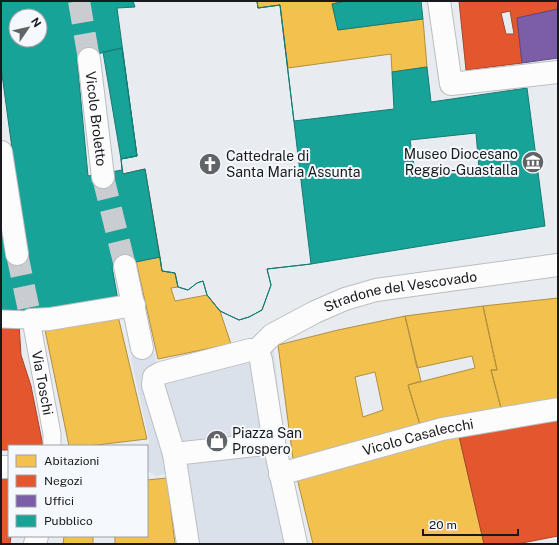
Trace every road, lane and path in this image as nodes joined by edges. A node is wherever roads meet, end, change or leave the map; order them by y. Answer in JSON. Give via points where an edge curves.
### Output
{"nodes":[{"id":1,"x":439,"y":1,"type":"edge"},
{"id":2,"x":89,"y":59,"type":"tunnel mouth"},
{"id":3,"x":558,"y":72,"type":"edge"},
{"id":4,"x":1,"y":152,"type":"edge"},
{"id":5,"x":103,"y":177,"type":"tunnel mouth"},
{"id":6,"x":17,"y":254,"type":"tunnel mouth"},
{"id":7,"x":558,"y":265,"type":"edge"},
{"id":8,"x":125,"y":266,"type":"tunnel mouth"},
{"id":9,"x":134,"y":305,"type":"junction"},
{"id":10,"x":1,"y":319,"type":"edge"},
{"id":11,"x":31,"y":320,"type":"junction"},
{"id":12,"x":142,"y":348,"type":"dead end"},
{"id":13,"x":256,"y":351,"type":"junction"},
{"id":14,"x":558,"y":409,"type":"edge"},
{"id":15,"x":274,"y":442,"type":"junction"},
{"id":16,"x":52,"y":445,"type":"edge"},
{"id":17,"x":174,"y":454,"type":"junction"},
{"id":18,"x":280,"y":474,"type":"junction"},
{"id":19,"x":188,"y":544,"type":"edge"},
{"id":20,"x":296,"y":544,"type":"edge"}],
"edges":[{"from":1,"to":3,"type":"street","via":[[451,84]]},
{"from":2,"to":5,"type":"street","name":"Vicolo Broletto"},
{"from":4,"to":6,"type":"street"},
{"from":7,"to":13,"type":"street","name":"Stradone del Vescovado","via":[[376,290],[345,299],[315,312],[272,335]]},
{"from":8,"to":9,"type":"street"},
{"from":9,"to":11,"type":"street"},
{"from":9,"to":12,"type":"street"},
{"from":10,"to":11,"type":"lane"},
{"from":11,"to":16,"type":"lane","name":"Via Toschi"},
{"from":13,"to":15,"type":"street","via":[[261,360]]},
{"from":13,"to":17,"type":"street","via":[[168,371],[154,377],[153,385]]},
{"from":14,"to":18,"type":"street","name":"Vicolo Casalecchi","via":[[442,430]]},
{"from":15,"to":17,"type":"street"},
{"from":15,"to":18,"type":"street"},
{"from":17,"to":19,"type":"street"},
{"from":18,"to":20,"type":"street"}]}
